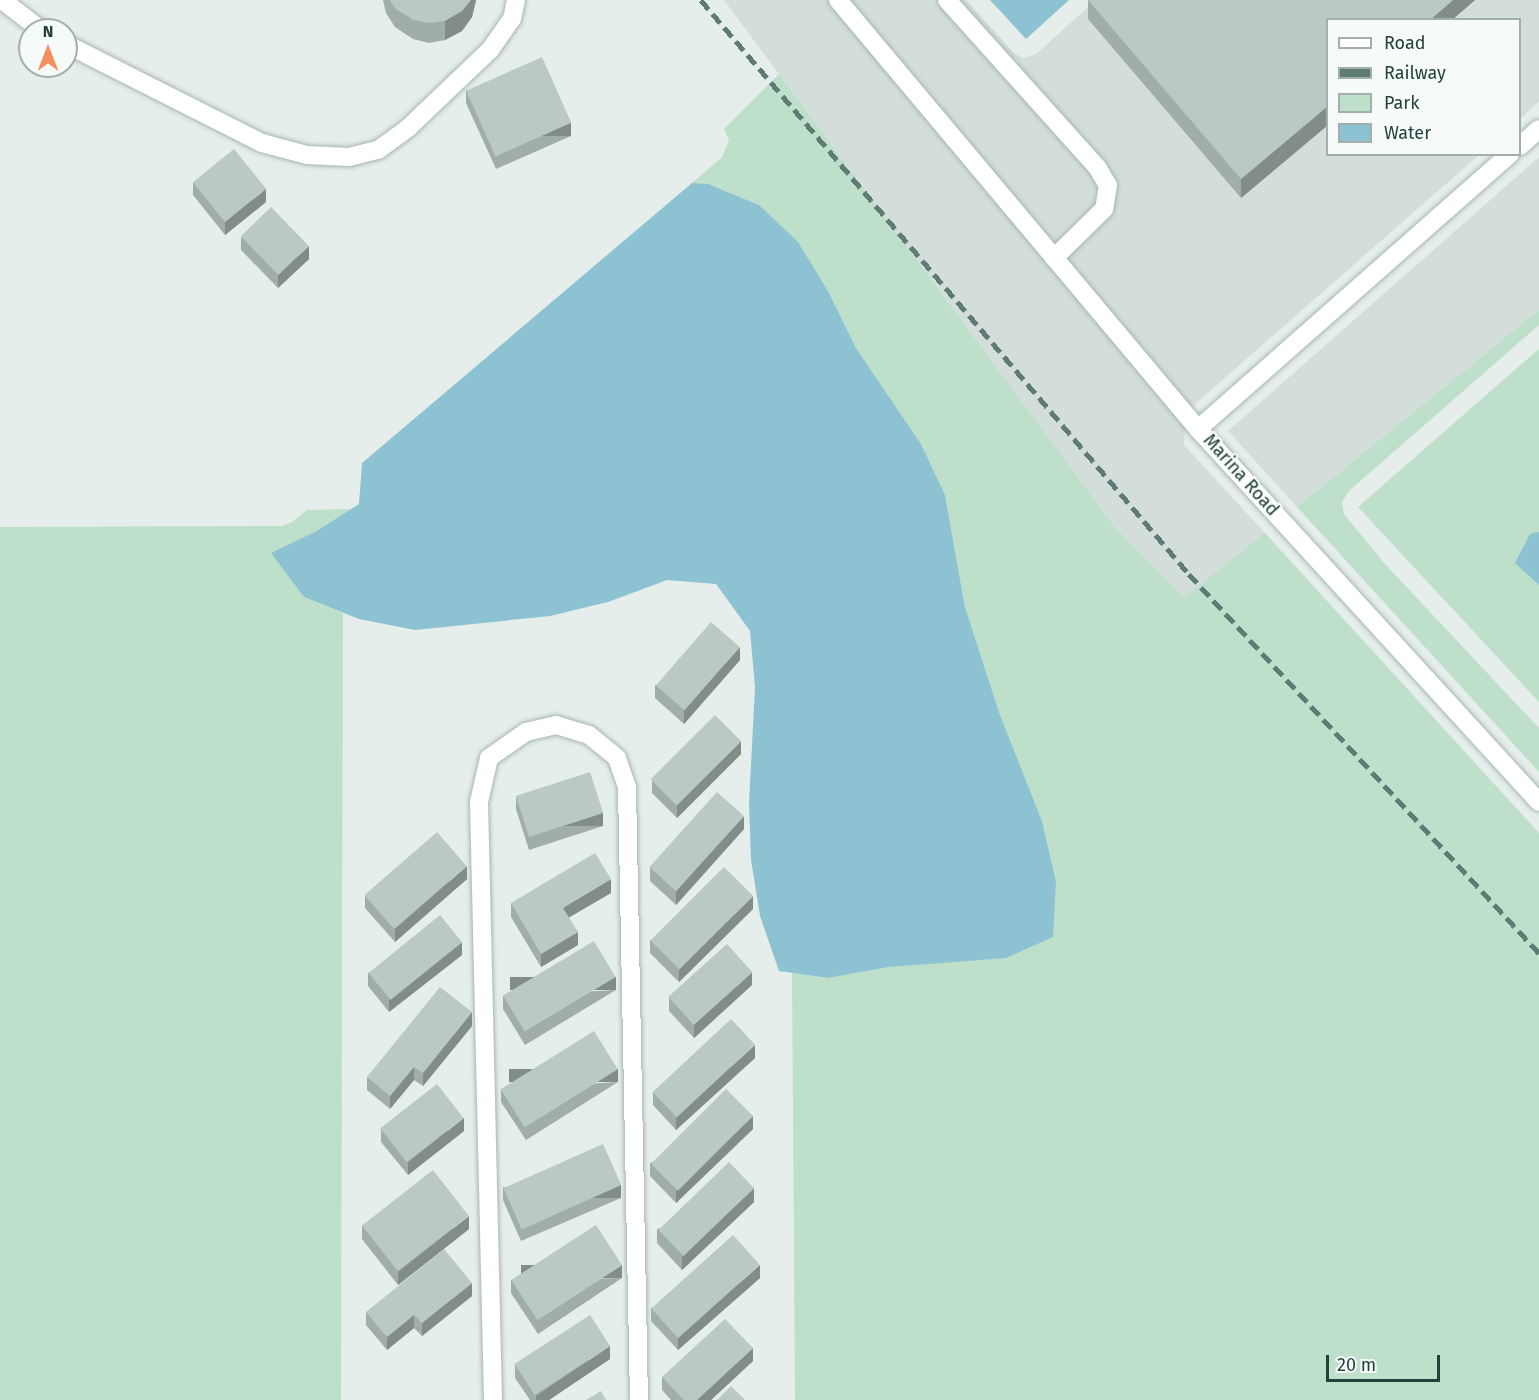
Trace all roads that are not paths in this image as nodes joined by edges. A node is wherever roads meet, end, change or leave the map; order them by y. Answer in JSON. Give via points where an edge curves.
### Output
{"nodes":[{"id":1,"x":2,"y":0,"type":"edge"},
{"id":2,"x":516,"y":0,"type":"edge"},
{"id":3,"x":838,"y":0,"type":"edge"},
{"id":4,"x":947,"y":0,"type":"edge"},
{"id":5,"x":25,"y":18,"type":"edge"},
{"id":6,"x":78,"y":51,"type":"edge"},
{"id":7,"x":1539,"y":129,"type":"edge"},
{"id":8,"x":1521,"y":146,"type":"edge"},
{"id":9,"x":1508,"y":156,"type":"edge"},
{"id":10,"x":1054,"y":258,"type":"junction"},
{"id":11,"x":1198,"y":429,"type":"junction"},
{"id":12,"x":1539,"y":802,"type":"edge"},
{"id":13,"x":493,"y":1400,"type":"edge"},
{"id":14,"x":639,"y":1400,"type":"edge"}],
"edges":[{"from":1,"to":5,"type":"street"},
{"from":2,"to":6,"type":"street","via":[[512,19],[490,50],[408,128],[378,150],[349,157],[307,155],[262,143]]},
{"from":3,"to":10,"type":"street"},
{"from":4,"to":10,"type":"street","via":[[1097,167],[1108,185],[1104,209]]},
{"from":7,"to":8,"type":"street"},
{"from":9,"to":11,"type":"street","name":"Marina Road"},
{"from":10,"to":11,"type":"street"},
{"from":11,"to":12,"type":"street","name":"Marina Road"},
{"from":13,"to":14,"type":"street","via":[[479,802],[489,758],[526,732],[556,725],[589,735],[617,758],[627,787]]}]}
